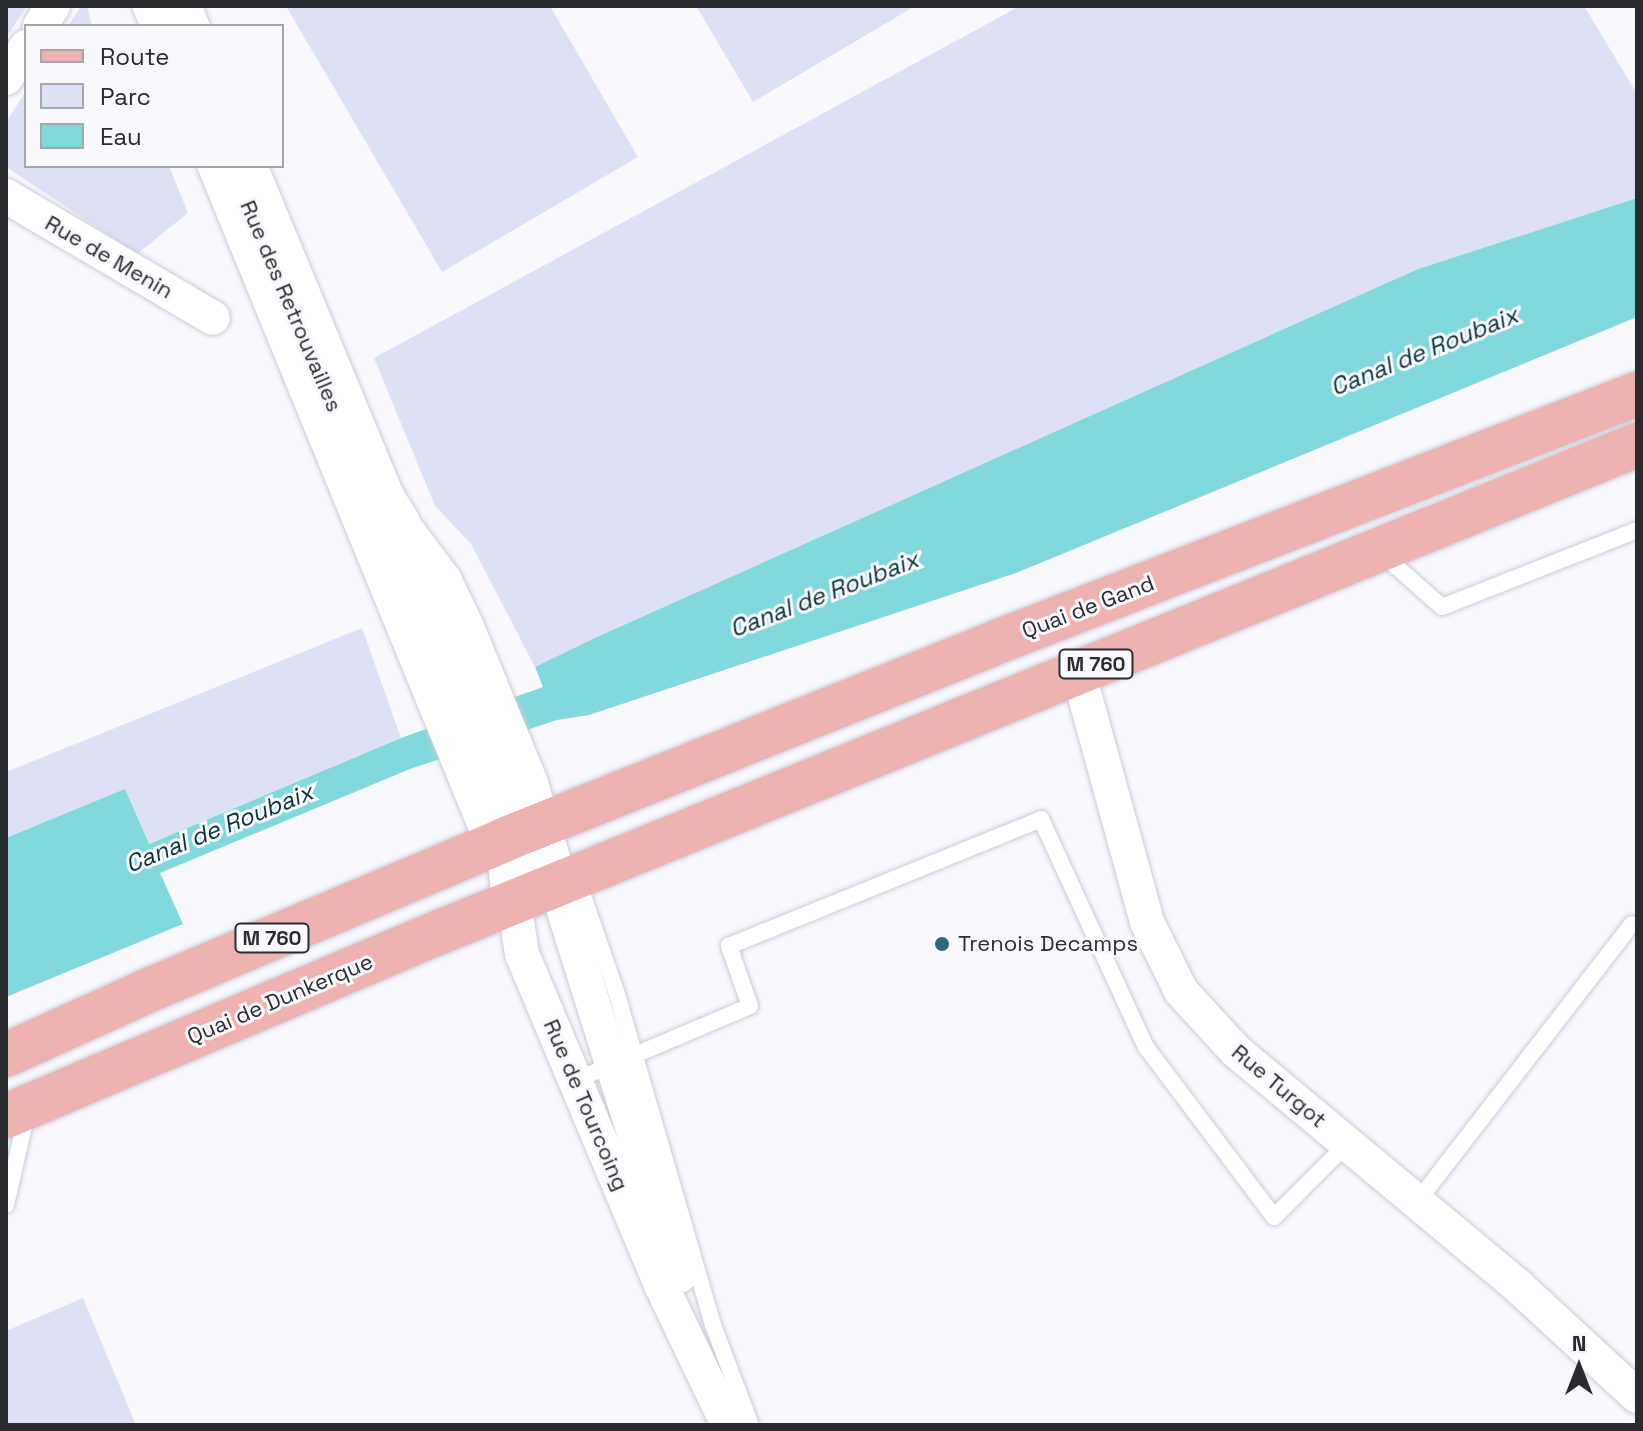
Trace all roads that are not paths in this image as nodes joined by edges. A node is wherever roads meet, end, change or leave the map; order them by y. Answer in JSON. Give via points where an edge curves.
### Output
{"nodes":[{"id":1,"x":53,"y":6,"type":"edge"},
{"id":2,"x":41,"y":24,"type":"edge"},
{"id":3,"x":24,"y":50,"type":"edge"},
{"id":4,"x":6,"y":78,"type":"edge"},
{"id":5,"x":206,"y":168,"type":"edge"},
{"id":6,"x":233,"y":168,"type":"edge"},
{"id":7,"x":261,"y":168,"type":"edge"},
{"id":8,"x":6,"y":196,"type":"edge"},
{"id":9,"x":213,"y":318,"type":"dead end"},
{"id":10,"x":1637,"y":394,"type":"edge"},
{"id":11,"x":1637,"y":445,"type":"edge"},
{"id":12,"x":1637,"y":530,"type":"edge"},
{"id":13,"x":433,"y":544,"type":"dead end"},
{"id":14,"x":1377,"y":549,"type":"junction"},
{"id":15,"x":450,"y":566,"type":"dead end"},
{"id":16,"x":442,"y":635,"type":"junction"},
{"id":17,"x":1078,"y":671,"type":"junction"},
{"id":18,"x":524,"y":844,"type":"junction"},
{"id":19,"x":1632,"y":924,"type":"dead end"},
{"id":20,"x":6,"y":1055,"type":"edge"},
{"id":21,"x":622,"y":1058,"type":"junction"},
{"id":22,"x":576,"y":1080,"type":"junction"},
{"id":23,"x":18,"y":1110,"type":"edge"},
{"id":24,"x":1347,"y":1144,"type":"junction"},
{"id":25,"x":1417,"y":1202,"type":"junction"},
{"id":26,"x":6,"y":1205,"type":"edge"},
{"id":27,"x":1637,"y":1396,"type":"edge"},
{"id":28,"x":722,"y":1412,"type":"edge"},
{"id":29,"x":751,"y":1425,"type":"edge"}],
"edges":[{"from":1,"to":2,"type":"street"},
{"from":3,"to":4,"type":"street"},
{"from":5,"to":16,"type":"lane"},
{"from":6,"to":16,"type":"street","name":"Rue des Retrouvailles","via":[[351,446],[396,524],[440,582]]},
{"from":7,"to":13,"type":"lane","via":[[395,492]]},
{"from":8,"to":9,"type":"street","name":"Rue de Menin"},
{"from":10,"to":18,"type":"main road","name":"Quai de Gand","number":"M 760","via":[[1000,641]]},
{"from":11,"to":14,"type":"main road","number":"M 760"},
{"from":12,"to":14,"type":"lane","via":[[1442,607]]},
{"from":14,"to":17,"type":"main road","number":"M 760"},
{"from":15,"to":16,"type":"lane"},
{"from":16,"to":18,"type":"street","name":"Rue des Retrouvailles"},
{"from":16,"to":18,"type":"lane"},
{"from":17,"to":18,"type":"main road","number":"M 760"},
{"from":17,"to":24,"type":"street","name":"Rue Turgot","via":[[1147,922],[1181,991],[1236,1051]]},
{"from":18,"to":20,"type":"main road","number":"M 760","via":[[154,988]]},
{"from":18,"to":21,"type":"street","name":"Rue de Tourcoing"},
{"from":18,"to":22,"type":"street","name":"Rue de Tourcoing","via":[[522,954]]},
{"from":18,"to":23,"type":"main road","name":"Quai de Dunkerque","number":"M 760"},
{"from":19,"to":25,"type":"lane"},
{"from":21,"to":22,"type":"lane"},
{"from":21,"to":24,"type":"lane","via":[[750,1006],[729,946],[1041,819],[1146,1047],[1274,1217]]},
{"from":21,"to":28,"type":"street","name":"Rue de Tourcoing"},
{"from":21,"to":29,"type":"lane"},
{"from":22,"to":28,"type":"street","name":"Rue de Tourcoing","via":[[662,1287]]},
{"from":23,"to":26,"type":"lane"},
{"from":24,"to":25,"type":"street","name":"Rue Turgot"},
{"from":25,"to":27,"type":"street","name":"Rue Turgot"}]}
